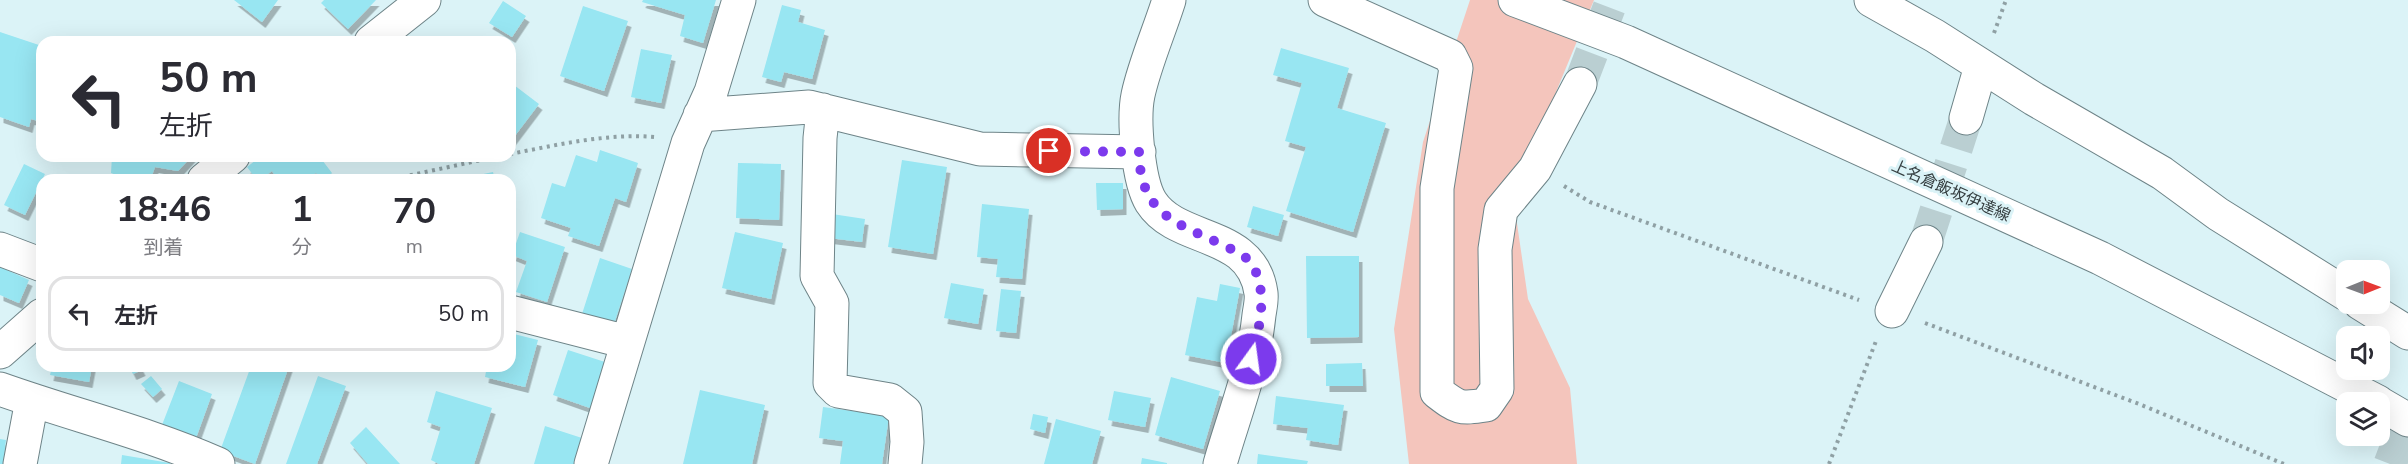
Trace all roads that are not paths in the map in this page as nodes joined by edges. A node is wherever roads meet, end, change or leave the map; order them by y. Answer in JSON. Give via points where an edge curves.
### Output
{"nodes":[{"id":1,"x":424,"y":0,"type":"edge"},
{"id":2,"x":740,"y":0,"type":"edge"},
{"id":3,"x":1169,"y":0,"type":"edge"},
{"id":4,"x":1325,"y":0,"type":"edge"},
{"id":5,"x":1515,"y":0,"type":"edge"},
{"id":6,"x":1871,"y":0,"type":"edge"},
{"id":7,"x":379,"y":36,"type":"edge"},
{"id":8,"x":1981,"y":66,"type":"junction"},
{"id":9,"x":1580,"y":84,"type":"tunnel mouth"},
{"id":10,"x":823,"y":110,"type":"junction"},
{"id":11,"x":1966,"y":118,"type":"tunnel mouth"},
{"id":12,"x":694,"y":129,"type":"junction"},
{"id":13,"x":1139,"y":152,"type":"junction"},
{"id":14,"x":225,"y":162,"type":"edge"},
{"id":15,"x":211,"y":174,"type":"edge"},
{"id":16,"x":1926,"y":242,"type":"tunnel mouth"},
{"id":17,"x":0,"y":249,"type":"edge"},
{"id":18,"x":36,"y":264,"type":"edge"},
{"id":19,"x":2336,"y":288,"type":"edge"},
{"id":20,"x":1892,"y":311,"type":"road end"},
{"id":21,"x":516,"y":314,"type":"edge"},
{"id":22,"x":2378,"y":314,"type":"edge"},
{"id":23,"x":36,"y":320,"type":"edge"},
{"id":24,"x":2408,"y":333,"type":"edge"},
{"id":25,"x":627,"y":342,"type":"junction"},
{"id":26,"x":0,"y":352,"type":"edge"},
{"id":27,"x":0,"y":389,"type":"edge"},
{"id":28,"x":2359,"y":392,"type":"edge"},
{"id":29,"x":32,"y":400,"type":"junction"},
{"id":30,"x":2390,"y":409,"type":"edge"},
{"id":31,"x":2408,"y":420,"type":"edge"},
{"id":32,"x":20,"y":464,"type":"edge"},
{"id":33,"x":218,"y":464,"type":"edge"},
{"id":34,"x":591,"y":464,"type":"edge"},
{"id":35,"x":904,"y":464,"type":"edge"},
{"id":36,"x":1220,"y":464,"type":"edge"}],
"edges":[{"from":1,"to":7,"type":"street"},
{"from":2,"to":12,"type":"street","via":[[711,92]]},
{"from":3,"to":13,"type":"street","via":[[1138,96]]},
{"from":4,"to":9,"type":"street","via":[[1450,56],[1456,68],[1437,188],[1437,392],[1456,407],[1486,405],[1497,389],[1495,249],[1501,210],[1535,169]]},
{"from":5,"to":28,"type":"street","name":"上名倉飯坂伊達線","via":[[1626,42],[2100,258]]},
{"from":6,"to":8,"type":"street"},
{"from":8,"to":11,"type":"street"},
{"from":8,"to":19,"type":"street","via":[[2162,173],[2218,214]]},
{"from":10,"to":12,"type":"street","via":[[809,107]]},
{"from":10,"to":13,"type":"street","via":[[980,149]]},
{"from":10,"to":35,"type":"street","via":[[817,276],[832,303],[830,383],[838,391],[890,400],[905,412]]},
{"from":12,"to":25,"type":"street"},
{"from":13,"to":36,"type":"street","via":[[1151,202],[1173,221],[1244,255],[1254,267],[1262,294],[1257,338]]},
{"from":14,"to":15,"type":"street"},
{"from":16,"to":20,"type":"street"},
{"from":17,"to":18,"type":"street"},
{"from":21,"to":25,"type":"street"},
{"from":22,"to":24,"type":"street"},
{"from":23,"to":26,"type":"street"},
{"from":25,"to":34,"type":"street"},
{"from":27,"to":29,"type":"street"},
{"from":29,"to":32,"type":"street"},
{"from":29,"to":33,"type":"street","via":[[176,445]]},
{"from":30,"to":31,"type":"street","name":"上名倉飯坂伊達線"}]}
